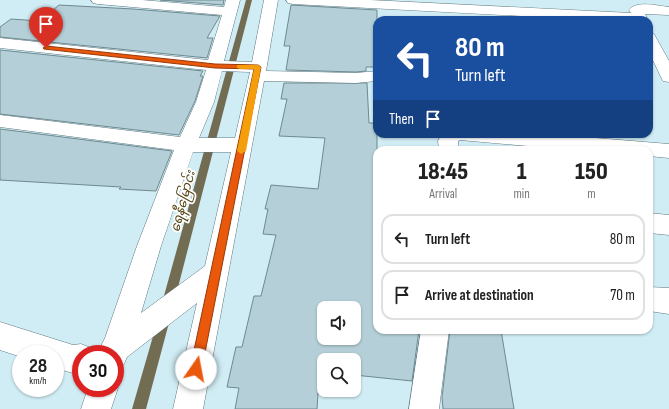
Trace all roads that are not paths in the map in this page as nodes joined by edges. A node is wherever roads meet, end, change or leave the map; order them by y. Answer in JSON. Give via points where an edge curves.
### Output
{"nodes":[{"id":1,"x":98,"y":0,"type":"edge"},
{"id":2,"x":271,"y":0,"type":"edge"},
{"id":3,"x":293,"y":0,"type":"edge"},
{"id":4,"x":231,"y":6,"type":"edge"},
{"id":5,"x":669,"y":11,"type":"edge"},
{"id":6,"x":422,"y":14,"type":"edge"},
{"id":7,"x":494,"y":16,"type":"edge"},
{"id":8,"x":638,"y":16,"type":"edge"},
{"id":9,"x":0,"y":43,"type":"edge"},
{"id":10,"x":653,"y":45,"type":"edge"},
{"id":11,"x":217,"y":66,"type":"junction"},
{"id":12,"x":256,"y":70,"type":"junction"},
{"id":13,"x":373,"y":76,"type":"edge"},
{"id":14,"x":669,"y":77,"type":"edge"},
{"id":15,"x":0,"y":121,"type":"edge"},
{"id":16,"x":552,"y":138,"type":"edge"},
{"id":17,"x":597,"y":140,"type":"edge"},
{"id":18,"x":190,"y":144,"type":"junction"},
{"id":19,"x":238,"y":145,"type":"junction"},
{"id":20,"x":636,"y":146,"type":"edge"},
{"id":21,"x":653,"y":149,"type":"edge"},
{"id":22,"x":669,"y":151,"type":"edge"},
{"id":23,"x":653,"y":223,"type":"edge"},
{"id":24,"x":669,"y":225,"type":"edge"},
{"id":25,"x":212,"y":276,"type":"junction"},
{"id":26,"x":653,"y":299,"type":"edge"},
{"id":27,"x":669,"y":301,"type":"edge"},
{"id":28,"x":434,"y":334,"type":"edge"},
{"id":29,"x":0,"y":336,"type":"edge"},
{"id":30,"x":117,"y":345,"type":"edge"},
{"id":31,"x":121,"y":345,"type":"edge"},
{"id":32,"x":72,"y":359,"type":"edge"},
{"id":33,"x":100,"y":397,"type":"edge"},
{"id":34,"x":96,"y":409,"type":"edge"},
{"id":35,"x":188,"y":409,"type":"edge"},
{"id":36,"x":424,"y":409,"type":"edge"}],
"edges":[{"from":1,"to":4,"type":"street"},
{"from":2,"to":12,"type":"street"},
{"from":3,"to":6,"type":"street"},
{"from":4,"to":11,"type":"street"},
{"from":5,"to":8,"type":"street","via":[[638,9],[636,10]]},
{"from":6,"to":7,"type":"street"},
{"from":9,"to":11,"type":"street"},
{"from":10,"to":14,"type":"street"},
{"from":11,"to":12,"type":"street"},
{"from":11,"to":18,"type":"street"},
{"from":12,"to":13,"type":"street","via":[[356,78]]},
{"from":12,"to":19,"type":"street"},
{"from":15,"to":18,"type":"street"},
{"from":16,"to":17,"type":"street"},
{"from":17,"to":20,"type":"street"},
{"from":18,"to":19,"type":"street"},
{"from":18,"to":30,"type":"street","via":[[149,246]]},
{"from":19,"to":25,"type":"street"},
{"from":21,"to":22,"type":"street"},
{"from":23,"to":24,"type":"street"},
{"from":25,"to":31,"type":"street"},
{"from":25,"to":35,"type":"street"},
{"from":26,"to":27,"type":"street"},
{"from":28,"to":36,"type":"street"},
{"from":29,"to":32,"type":"street"},
{"from":33,"to":34,"type":"street"}]}
